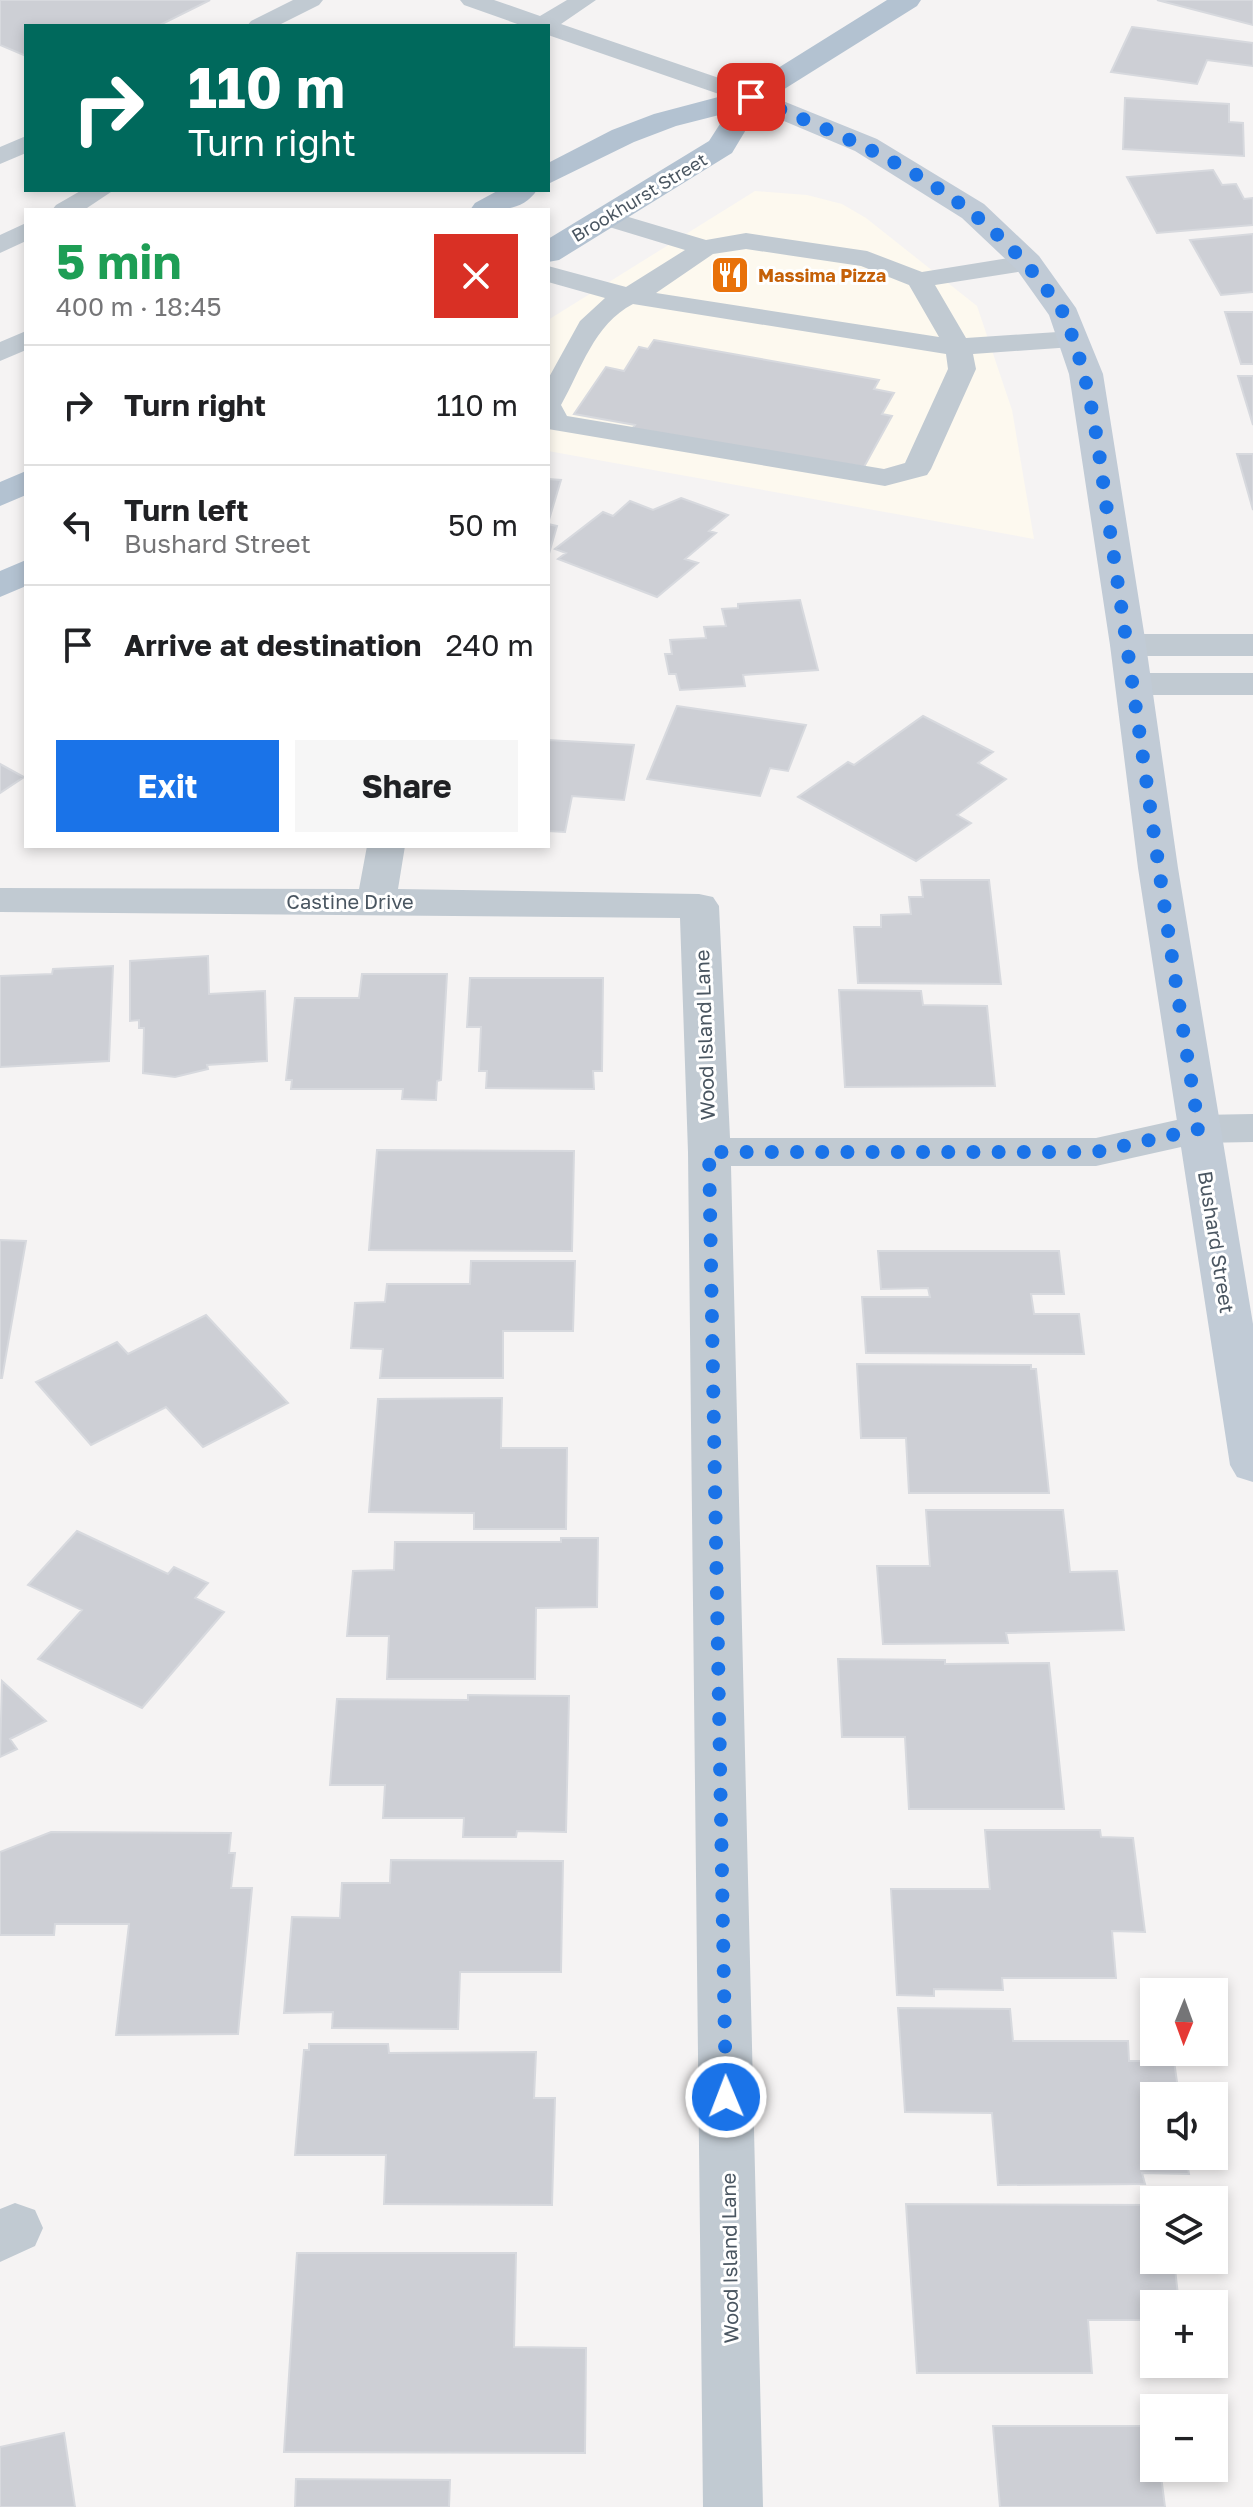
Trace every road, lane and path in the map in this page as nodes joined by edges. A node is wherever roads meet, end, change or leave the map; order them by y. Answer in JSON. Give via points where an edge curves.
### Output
{"nodes":[{"id":1,"x":311,"y":0,"type":"edge"},
{"id":2,"x":472,"y":0,"type":"edge"},
{"id":3,"x":584,"y":0,"type":"edge"},
{"id":4,"x":907,"y":0,"type":"edge"},
{"id":5,"x":263,"y":24,"type":"edge"},
{"id":6,"x":540,"y":24,"type":"edge"},
{"id":7,"x":549,"y":24,"type":"edge"},
{"id":8,"x":550,"y":27,"type":"edge"},
{"id":9,"x":751,"y":97,"type":"junction"},
{"id":10,"x":24,"y":144,"type":"edge"},
{"id":11,"x":0,"y":157,"type":"edge"},
{"id":12,"x":550,"y":174,"type":"edge"},
{"id":13,"x":97,"y":192,"type":"edge"},
{"id":14,"x":518,"y":192,"type":"edge"},
{"id":15,"x":69,"y":208,"type":"edge"},
{"id":16,"x":490,"y":208,"type":"edge"},
{"id":17,"x":605,"y":218,"type":"junction"},
{"id":18,"x":24,"y":232,"type":"edge"},
{"id":19,"x":0,"y":245,"type":"edge"},
{"id":20,"x":705,"y":248,"type":"junction"},
{"id":21,"x":550,"y":252,"type":"edge"},
{"id":22,"x":1028,"y":263,"type":"junction"},
{"id":23,"x":550,"y":275,"type":"edge"},
{"id":24,"x":919,"y":280,"type":"junction"},
{"id":25,"x":629,"y":296,"type":"junction"},
{"id":26,"x":1073,"y":339,"type":"junction"},
{"id":27,"x":24,"y":340,"type":"edge"},
{"id":28,"x":958,"y":347,"type":"junction"},
{"id":29,"x":0,"y":353,"type":"edge"},
{"id":30,"x":550,"y":402,"type":"edge"},
{"id":31,"x":550,"y":410,"type":"edge"},
{"id":32,"x":24,"y":482,"type":"edge"},
{"id":33,"x":0,"y":496,"type":"edge"},
{"id":34,"x":24,"y":572,"type":"edge"},
{"id":35,"x":0,"y":586,"type":"edge"},
{"id":36,"x":1128,"y":645,"type":"junction"},
{"id":37,"x":1253,"y":645,"type":"edge"},
{"id":38,"x":1133,"y":684,"type":"junction"},
{"id":39,"x":1253,"y":684,"type":"edge"},
{"id":40,"x":386,"y":848,"type":"edge"},
{"id":41,"x":0,"y":900,"type":"edge"},
{"id":42,"x":376,"y":901,"type":"junction"},
{"id":43,"x":699,"y":906,"type":"joint"},
{"id":44,"x":1253,"y":1128,"type":"edge"},
{"id":45,"x":1199,"y":1129,"type":"junction"},
{"id":46,"x":709,"y":1152,"type":"junction"},
{"id":47,"x":1253,"y":1465,"type":"edge"},
{"id":48,"x":733,"y":2507,"type":"edge"}],
"edges":[{"from":1,"to":5,"type":"lane"},
{"from":2,"to":6,"type":"lane"},
{"from":3,"to":7,"type":"lane"},
{"from":4,"to":9,"type":"main road","name":"Brookhurst Street"},
{"from":8,"to":9,"type":"lane"},
{"from":9,"to":12,"type":"main road","name":"Brookhurst Street","via":[[623,136]]},
{"from":9,"to":17,"type":"main road","name":"Brookhurst Street","via":[[721,147]]},
{"from":9,"to":22,"type":"street","name":"Bushard Street","via":[[866,145],[973,211]]},
{"from":10,"to":11,"type":"lane"},
{"from":13,"to":15,"type":"lane"},
{"from":14,"to":16,"type":"main road"},
{"from":17,"to":20,"type":"lane"},
{"from":17,"to":21,"type":"main road","name":"Brookhurst Street"},
{"from":18,"to":19,"type":"lane"},
{"from":20,"to":24,"type":"lane","via":[[746,241],[867,259]]},
{"from":20,"to":25,"type":"lane"},
{"from":22,"to":24,"type":"lane"},
{"from":22,"to":26,"type":"street","name":"Bushard Street","via":[[1065,315]]},
{"from":23,"to":25,"type":"lane"},
{"from":24,"to":28,"type":"lane"},
{"from":25,"to":28,"type":"lane"},
{"from":25,"to":30,"type":"lane","via":[[609,306],[589,327]]},
{"from":26,"to":28,"type":"lane"},
{"from":26,"to":36,"type":"street","name":"Bushard Street","via":[[1086,374]]},
{"from":27,"to":29,"type":"lane"},
{"from":28,"to":31,"type":"lane","via":[[962,369],[917,469],[885,478],[557,423]]},
{"from":32,"to":33,"type":"main road"},
{"from":34,"to":35,"type":"main road"},
{"from":36,"to":37,"type":"street"},
{"from":36,"to":38,"type":"street","name":"Bushard Street"},
{"from":38,"to":39,"type":"street"},
{"from":38,"to":45,"type":"street","name":"Bushard Street"},
{"from":40,"to":42,"type":"street"},
{"from":41,"to":42,"type":"street","name":"Castine Drive"},
{"from":42,"to":43,"type":"street","name":"Castine Drive"},
{"from":43,"to":46,"type":"street","name":"Wood Island Lane"},
{"from":44,"to":45,"type":"street"},
{"from":45,"to":46,"type":"street","via":[[1096,1152]]},
{"from":45,"to":47,"type":"street","name":"Bushard Street"},
{"from":46,"to":48,"type":"street","name":"Wood Island Lane"}]}
